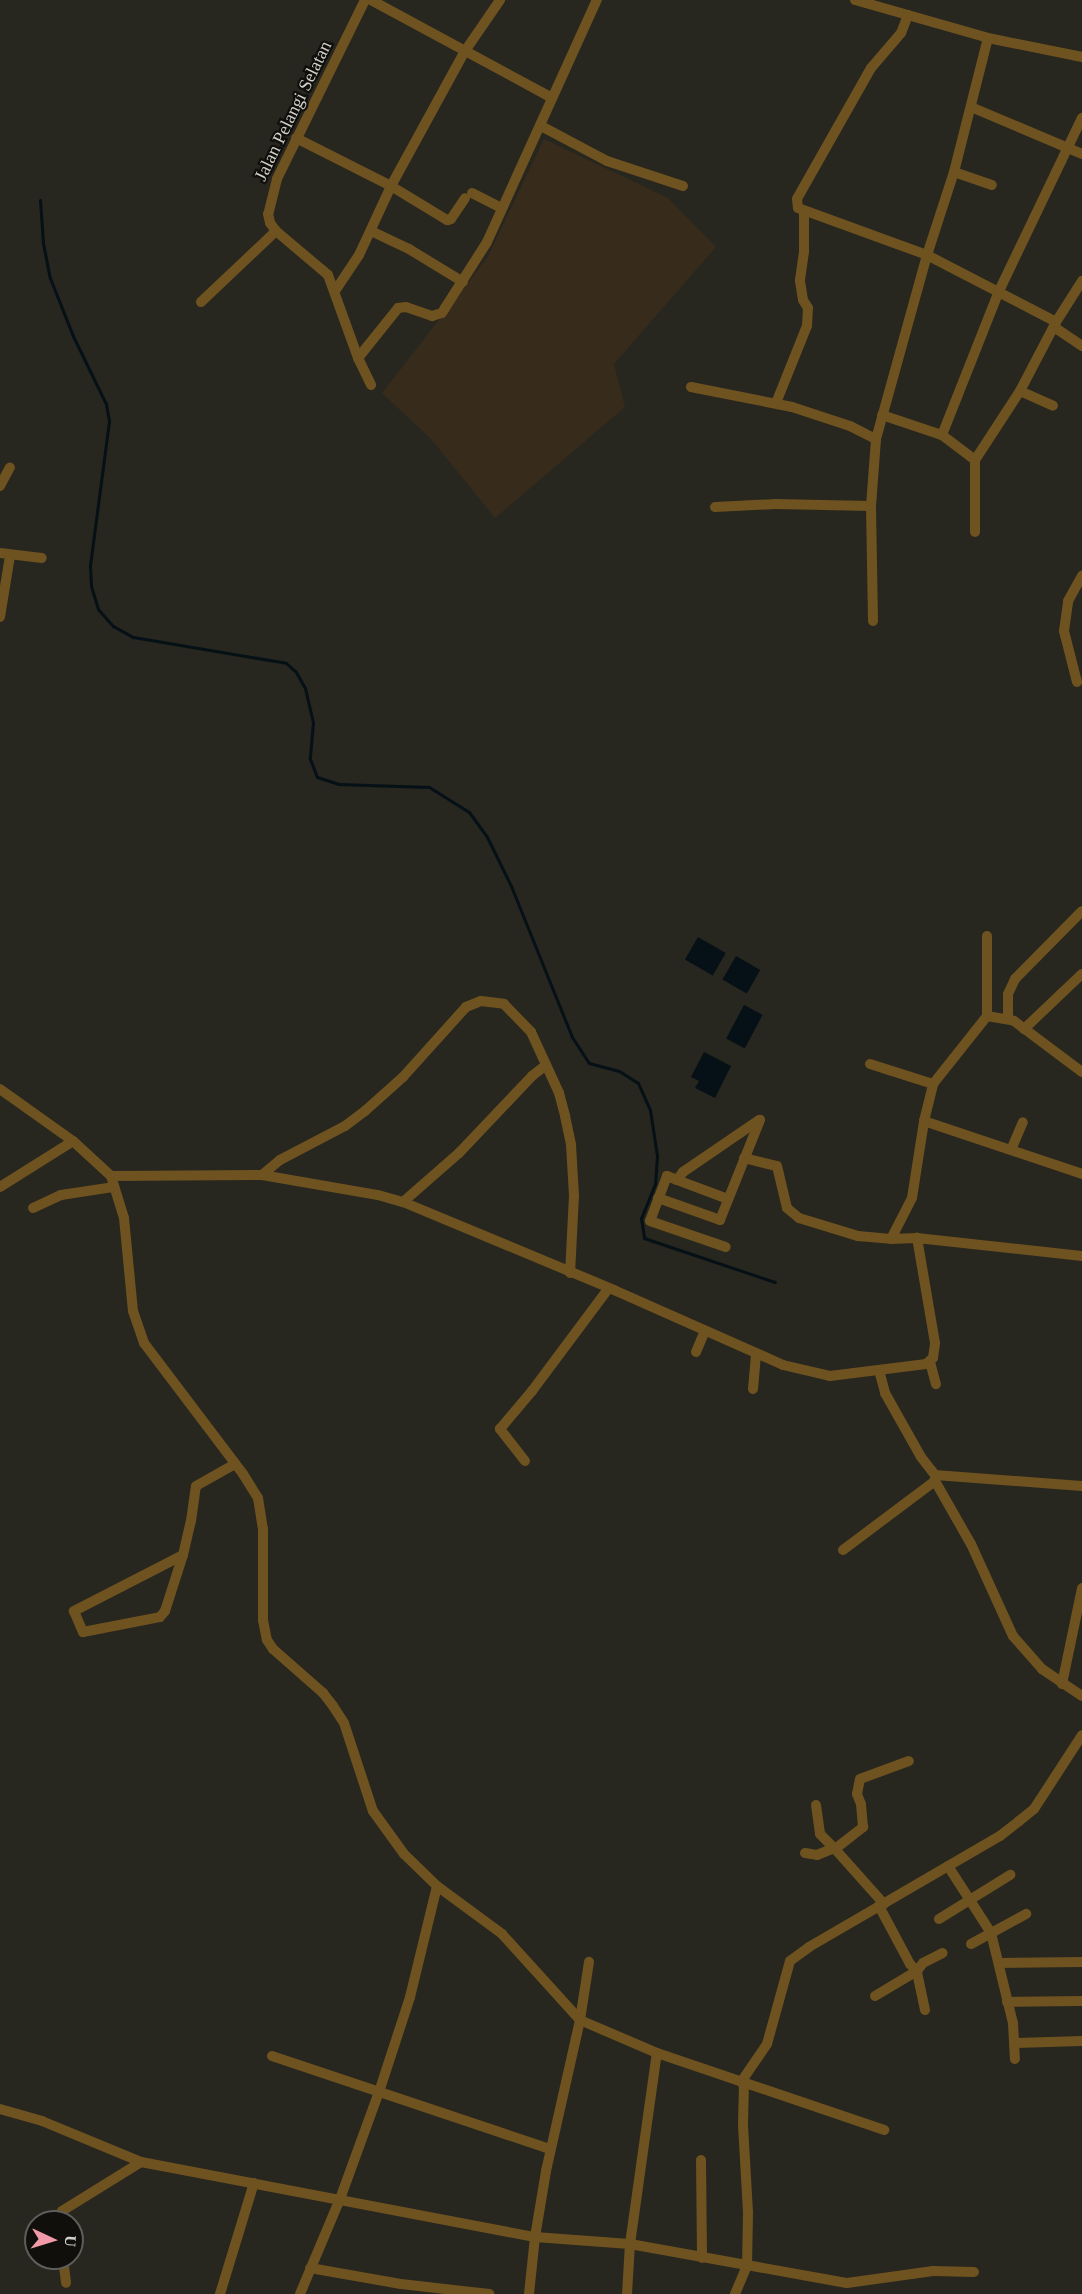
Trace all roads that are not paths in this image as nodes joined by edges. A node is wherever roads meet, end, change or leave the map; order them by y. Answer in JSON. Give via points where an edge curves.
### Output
{"nodes":[{"id":1,"x":365,"y":0,"type":"edge"},
{"id":2,"x":371,"y":0,"type":"edge"},
{"id":3,"x":500,"y":0,"type":"edge"},
{"id":4,"x":597,"y":0,"type":"edge"},
{"id":5,"x":855,"y":0,"type":"edge"},
{"id":6,"x":908,"y":15,"type":"junction"},
{"id":7,"x":988,"y":38,"type":"junction"},
{"id":8,"x":465,"y":51,"type":"junction"},
{"id":9,"x":1082,"y":57,"type":"edge"},
{"id":10,"x":552,"y":98,"type":"junction"},
{"id":11,"x":971,"y":106,"type":"junction"},
{"id":12,"x":1082,"y":118,"type":"edge"},
{"id":13,"x":542,"y":126,"type":"junction"},
{"id":14,"x":296,"y":138,"type":"junction"},
{"id":15,"x":1070,"y":148,"type":"junction"},
{"id":16,"x":1082,"y":154,"type":"edge"},
{"id":17,"x":954,"y":172,"type":"junction"},
{"id":18,"x":992,"y":185,"type":"dead end"},
{"id":19,"x":391,"y":186,"type":"junction"},
{"id":20,"x":683,"y":186,"type":"dead end"},
{"id":21,"x":501,"y":208,"type":"junction"},
{"id":22,"x":804,"y":211,"type":"junction"},
{"id":23,"x":276,"y":231,"type":"junction"},
{"id":24,"x":371,"y":231,"type":"junction"},
{"id":25,"x":927,"y":255,"type":"junction"},
{"id":26,"x":1082,"y":281,"type":"edge"},
{"id":27,"x":462,"y":282,"type":"junction"},
{"id":28,"x":335,"y":291,"type":"junction"},
{"id":29,"x":999,"y":291,"type":"junction"},
{"id":30,"x":201,"y":302,"type":"dead end"},
{"id":31,"x":1055,"y":325,"type":"junction"},
{"id":32,"x":1082,"y":346,"type":"edge"},
{"id":33,"x":358,"y":358,"type":"junction"},
{"id":34,"x":371,"y":385,"type":"dead end"},
{"id":35,"x":691,"y":387,"type":"dead end"},
{"id":36,"x":1020,"y":391,"type":"junction"},
{"id":37,"x":776,"y":403,"type":"junction"},
{"id":38,"x":1053,"y":406,"type":"dead end"},
{"id":39,"x":882,"y":415,"type":"junction"},
{"id":40,"x":942,"y":435,"type":"junction"},
{"id":41,"x":876,"y":439,"type":"junction"},
{"id":42,"x":975,"y":460,"type":"junction"},
{"id":43,"x":10,"y":467,"type":"dead end"},
{"id":44,"x":0,"y":486,"type":"edge"},
{"id":45,"x":871,"y":506,"type":"junction"},
{"id":46,"x":715,"y":507,"type":"dead end"},
{"id":47,"x":975,"y":532,"type":"dead end"},
{"id":48,"x":5,"y":554,"type":"edge"},
{"id":49,"x":42,"y":558,"type":"dead end"},
{"id":50,"x":1081,"y":578,"type":"edge"},
{"id":51,"x":0,"y":617,"type":"edge"},
{"id":52,"x":873,"y":621,"type":"dead end"},
{"id":53,"x":1077,"y":682,"type":"dead end"},
{"id":54,"x":1082,"y":911,"type":"edge"},
{"id":55,"x":987,"y":936,"type":"dead end"},
{"id":56,"x":1082,"y":974,"type":"edge"},
{"id":57,"x":987,"y":1016,"type":"junction"},
{"id":58,"x":1008,"y":1019,"type":"junction"},
{"id":59,"x":1024,"y":1029,"type":"junction"},
{"id":60,"x":870,"y":1064,"type":"dead end"},
{"id":61,"x":546,"y":1065,"type":"junction"},
{"id":62,"x":1082,"y":1072,"type":"edge"},
{"id":63,"x":933,"y":1084,"type":"junction"},
{"id":64,"x":0,"y":1089,"type":"edge"},
{"id":65,"x":924,"y":1120,"type":"junction"},
{"id":66,"x":1023,"y":1122,"type":"dead end"},
{"id":67,"x":74,"y":1141,"type":"junction"},
{"id":68,"x":1011,"y":1150,"type":"junction"},
{"id":69,"x":744,"y":1158,"type":"junction"},
{"id":70,"x":1082,"y":1174,"type":"edge"},
{"id":71,"x":262,"y":1175,"type":"junction"},
{"id":72,"x":111,"y":1176,"type":"junction"},
{"id":73,"x":677,"y":1180,"type":"junction"},
{"id":74,"x":0,"y":1186,"type":"edge"},
{"id":75,"x":114,"y":1187,"type":"junction"},
{"id":76,"x":658,"y":1198,"type":"junction"},
{"id":77,"x":728,"y":1199,"type":"junction"},
{"id":78,"x":403,"y":1202,"type":"junction"},
{"id":79,"x":33,"y":1208,"type":"dead end"},
{"id":80,"x":917,"y":1238,"type":"junction"},
{"id":81,"x":891,"y":1239,"type":"junction"},
{"id":82,"x":726,"y":1247,"type":"dead end"},
{"id":83,"x":1082,"y":1256,"type":"edge"},
{"id":84,"x":570,"y":1273,"type":"junction"},
{"id":85,"x":611,"y":1289,"type":"junction"},
{"id":86,"x":705,"y":1331,"type":"junction"},
{"id":87,"x":696,"y":1353,"type":"dead end"},
{"id":88,"x":756,"y":1353,"type":"junction"},
{"id":89,"x":930,"y":1362,"type":"junction"},
{"id":90,"x":879,"y":1370,"type":"junction"},
{"id":91,"x":936,"y":1384,"type":"dead end"},
{"id":92,"x":753,"y":1389,"type":"dead end"},
{"id":93,"x":525,"y":1461,"type":"dead end"},
{"id":94,"x":235,"y":1464,"type":"junction"},
{"id":95,"x":935,"y":1478,"type":"junction"},
{"id":96,"x":1082,"y":1486,"type":"edge"},
{"id":97,"x":843,"y":1550,"type":"dead end"},
{"id":98,"x":183,"y":1555,"type":"junction"},
{"id":99,"x":1082,"y":1588,"type":"edge"},
{"id":100,"x":1062,"y":1684,"type":"junction"},
{"id":101,"x":1082,"y":1696,"type":"edge"},
{"id":102,"x":1082,"y":1736,"type":"edge"},
{"id":103,"x":909,"y":1761,"type":"dead end"},
{"id":104,"x":816,"y":1805,"type":"dead end"},
{"id":105,"x":835,"y":1848,"type":"junction"},
{"id":106,"x":804,"y":1852,"type":"dead end"},
{"id":107,"x":948,"y":1866,"type":"junction"},
{"id":108,"x":1010,"y":1875,"type":"dead end"},
{"id":109,"x":437,"y":1886,"type":"junction"},
{"id":110,"x":970,"y":1899,"type":"junction"},
{"id":111,"x":882,"y":1905,"type":"junction"},
{"id":112,"x":1026,"y":1914,"type":"dead end"},
{"id":113,"x":939,"y":1919,"type":"dead end"},
{"id":114,"x":991,"y":1933,"type":"junction"},
{"id":115,"x":970,"y":1944,"type":"dead end"},
{"id":116,"x":943,"y":1953,"type":"dead end"},
{"id":117,"x":588,"y":1962,"type":"dead end"},
{"id":118,"x":1082,"y":1962,"type":"edge"},
{"id":119,"x":999,"y":1963,"type":"junction"},
{"id":120,"x":917,"y":1971,"type":"junction"},
{"id":121,"x":875,"y":1996,"type":"dead end"},
{"id":122,"x":1082,"y":2001,"type":"edge"},
{"id":123,"x":1007,"y":2002,"type":"junction"},
{"id":124,"x":926,"y":2010,"type":"dead end"},
{"id":125,"x":580,"y":2020,"type":"junction"},
{"id":126,"x":1082,"y":2041,"type":"edge"},
{"id":127,"x":1014,"y":2043,"type":"junction"},
{"id":128,"x":657,"y":2053,"type":"junction"},
{"id":129,"x":272,"y":2056,"type":"dead end"},
{"id":130,"x":1015,"y":2059,"type":"dead end"},
{"id":131,"x":742,"y":2083,"type":"junction"},
{"id":132,"x":379,"y":2092,"type":"junction"},
{"id":133,"x":0,"y":2109,"type":"edge"},
{"id":134,"x":884,"y":2130,"type":"dead end"},
{"id":135,"x":550,"y":2149,"type":"junction"},
{"id":136,"x":700,"y":2160,"type":"dead end"},
{"id":137,"x":141,"y":2162,"type":"junction"},
{"id":138,"x":254,"y":2183,"type":"junction"},
{"id":139,"x":340,"y":2199,"type":"junction"},
{"id":140,"x":64,"y":2210,"type":"edge"},
{"id":141,"x":535,"y":2236,"type":"junction"},
{"id":142,"x":630,"y":2244,"type":"junction"},
{"id":143,"x":702,"y":2258,"type":"junction"},
{"id":144,"x":747,"y":2266,"type":"junction"},
{"id":145,"x":310,"y":2268,"type":"junction"},
{"id":146,"x":64,"y":2270,"type":"edge"},
{"id":147,"x":974,"y":2272,"type":"dead end"},
{"id":148,"x":66,"y":2283,"type":"dead end"},
{"id":149,"x":400,"y":2289,"type":"edge"},
{"id":150,"x":220,"y":2294,"type":"edge"},
{"id":151,"x":300,"y":2294,"type":"edge"},
{"id":152,"x":489,"y":2294,"type":"edge"},
{"id":153,"x":529,"y":2294,"type":"edge"},
{"id":154,"x":627,"y":2294,"type":"edge"},
{"id":155,"x":735,"y":2294,"type":"edge"}],
"edges":[{"from":1,"to":14,"type":"street","name":"Jalan Pelangi Selatan"},
{"from":2,"to":8,"type":"street"},
{"from":3,"to":8,"type":"street"},
{"from":4,"to":10,"type":"street"},
{"from":5,"to":6,"type":"street"},
{"from":6,"to":7,"type":"street"},
{"from":6,"to":22,"type":"street","via":[[901,33],[871,68],[797,199],[798,208]]},
{"from":7,"to":9,"type":"street"},
{"from":7,"to":11,"type":"street"},
{"from":8,"to":10,"type":"street"},
{"from":8,"to":19,"type":"street"},
{"from":10,"to":13,"type":"street"},
{"from":11,"to":15,"type":"street"},
{"from":11,"to":17,"type":"street"},
{"from":12,"to":15,"type":"street"},
{"from":13,"to":20,"type":"street","via":[[607,161]]},
{"from":13,"to":21,"type":"street"},
{"from":14,"to":19,"type":"street"},
{"from":14,"to":23,"type":"street","name":"Jalan Pelangi Selatan","via":[[271,194],[268,214]]},
{"from":15,"to":16,"type":"street"},
{"from":15,"to":29,"type":"street"},
{"from":17,"to":18,"type":"street"},
{"from":17,"to":25,"type":"street"},
{"from":19,"to":21,"type":"street","via":[[448,220],[468,195]]},
{"from":19,"to":24,"type":"street"},
{"from":21,"to":27,"type":"street","via":[[487,242]]},
{"from":22,"to":25,"type":"street"},
{"from":22,"to":37,"type":"street","via":[[800,280],[808,308],[807,326]]},
{"from":23,"to":28,"type":"street","via":[[318,264]]},
{"from":23,"to":30,"type":"street"},
{"from":24,"to":27,"type":"street"},
{"from":24,"to":28,"type":"street","via":[[350,272]]},
{"from":25,"to":29,"type":"street"},
{"from":25,"to":39,"type":"street"},
{"from":26,"to":31,"type":"street"},
{"from":27,"to":33,"type":"street","via":[[442,313],[432,316],[398,308]]},
{"from":28,"to":33,"type":"street"},
{"from":29,"to":31,"type":"street"},
{"from":29,"to":40,"type":"street"},
{"from":31,"to":32,"type":"street"},
{"from":31,"to":36,"type":"street"},
{"from":33,"to":34,"type":"street"},
{"from":35,"to":37,"type":"street"},
{"from":36,"to":38,"type":"street"},
{"from":36,"to":42,"type":"street"},
{"from":37,"to":41,"type":"street","via":[[850,426]]},
{"from":39,"to":40,"type":"street"},
{"from":39,"to":41,"type":"street"},
{"from":40,"to":42,"type":"street"},
{"from":41,"to":45,"type":"street"},
{"from":42,"to":47,"type":"street"},
{"from":43,"to":44,"type":"street"},
{"from":45,"to":46,"type":"street"},
{"from":45,"to":52,"type":"street"},
{"from":48,"to":49,"type":"street"},
{"from":48,"to":51,"type":"street"},
{"from":50,"to":53,"type":"street","via":[[1068,601],[1064,631]]},
{"from":54,"to":58,"type":"street","via":[[1015,979],[1008,994]]},
{"from":55,"to":57,"type":"street"},
{"from":56,"to":59,"type":"street"},
{"from":57,"to":58,"type":"street"},
{"from":57,"to":63,"type":"street"},
{"from":58,"to":59,"type":"street"},
{"from":59,"to":62,"type":"street"},
{"from":60,"to":63,"type":"street"},
{"from":61,"to":71,"type":"street","via":[[531,1032],[517,1015],[498,1002],[474,1002],[365,1112],[280,1160]]},
{"from":61,"to":78,"type":"street","via":[[459,1153]]},
{"from":61,"to":84,"type":"street","via":[[559,1093],[571,1145],[574,1195]]},
{"from":63,"to":65,"type":"street"},
{"from":64,"to":67,"type":"street"},
{"from":65,"to":68,"type":"street"},
{"from":65,"to":81,"type":"street","via":[[912,1197]]},
{"from":66,"to":68,"type":"street"},
{"from":67,"to":72,"type":"street"},
{"from":67,"to":74,"type":"street"},
{"from":68,"to":70,"type":"street"},
{"from":69,"to":73,"type":"street","via":[[760,1120]]},
{"from":69,"to":77,"type":"street"},
{"from":69,"to":81,"type":"street","via":[[777,1166],[791,1214],[858,1236]]},
{"from":71,"to":72,"type":"street"},
{"from":71,"to":78,"type":"street"},
{"from":72,"to":75,"type":"street"},
{"from":73,"to":76,"type":"street","via":[[667,1176]]},
{"from":73,"to":77,"type":"street"},
{"from":75,"to":79,"type":"street","via":[[61,1195]]},
{"from":75,"to":94,"type":"street","via":[[124,1218],[137,1328],[144,1344]]},
{"from":76,"to":77,"type":"street","via":[[720,1220]]},
{"from":76,"to":82,"type":"street","via":[[650,1221]]},
{"from":78,"to":84,"type":"street"},
{"from":80,"to":81,"type":"street"},
{"from":80,"to":83,"type":"street"},
{"from":80,"to":89,"type":"street","via":[[935,1343]]},
{"from":84,"to":85,"type":"street"},
{"from":85,"to":86,"type":"street"},
{"from":85,"to":93,"type":"street","via":[[502,1424],[501,1434]]},
{"from":86,"to":87,"type":"street"},
{"from":86,"to":88,"type":"street"},
{"from":88,"to":90,"type":"street","via":[[817,1375],[844,1376]]},
{"from":88,"to":92,"type":"street"},
{"from":89,"to":90,"type":"street"},
{"from":89,"to":91,"type":"street"},
{"from":90,"to":95,"type":"street","via":[[885,1393]]},
{"from":94,"to":98,"type":"street","via":[[196,1486]]},
{"from":94,"to":109,"type":"street","via":[[254,1488],[261,1510],[263,1620],[267,1640],[333,1706],[344,1723],[376,1817],[404,1854]]},
{"from":95,"to":96,"type":"street"},
{"from":95,"to":97,"type":"street"},
{"from":95,"to":100,"type":"street","via":[[971,1544],[1013,1636],[1042,1669]]},
{"from":98,"to":98,"type":"street","via":[[160,1617],[83,1632],[74,1611]]},
{"from":99,"to":100,"type":"street"},
{"from":100,"to":101,"type":"street"},
{"from":102,"to":107,"type":"street","via":[[1034,1809],[1000,1836]]},
{"from":103,"to":105,"type":"street","via":[[860,1779],[857,1794],[863,1827]]},
{"from":104,"to":105,"type":"street","via":[[820,1834]]},
{"from":105,"to":106,"type":"street","via":[[817,1855]]},
{"from":105,"to":111,"type":"street"},
{"from":107,"to":110,"type":"street"},
{"from":107,"to":111,"type":"street"},
{"from":108,"to":110,"type":"street"},
{"from":109,"to":125,"type":"street","via":[[502,1934]]},
{"from":109,"to":132,"type":"street","via":[[410,1997]]},
{"from":110,"to":113,"type":"street"},
{"from":110,"to":114,"type":"street"},
{"from":111,"to":120,"type":"street"},
{"from":111,"to":131,"type":"street","via":[[790,1961],[767,2044]]},
{"from":112,"to":114,"type":"street"},
{"from":114,"to":115,"type":"street"},
{"from":114,"to":119,"type":"street"},
{"from":116,"to":120,"type":"street"},
{"from":117,"to":125,"type":"street"},
{"from":118,"to":119,"type":"street"},
{"from":119,"to":123,"type":"street"},
{"from":120,"to":121,"type":"street"},
{"from":120,"to":124,"type":"street"},
{"from":122,"to":123,"type":"street"},
{"from":123,"to":127,"type":"street"},
{"from":125,"to":128,"type":"street"},
{"from":125,"to":135,"type":"street"},
{"from":126,"to":127,"type":"street"},
{"from":127,"to":130,"type":"street"},
{"from":128,"to":131,"type":"street"},
{"from":128,"to":142,"type":"street"},
{"from":129,"to":132,"type":"street"},
{"from":131,"to":134,"type":"street"},
{"from":131,"to":144,"type":"street"},
{"from":132,"to":135,"type":"street"},
{"from":132,"to":139,"type":"street"},
{"from":133,"to":137,"type":"street","via":[[42,2121]]},
{"from":135,"to":141,"type":"street"},
{"from":136,"to":143,"type":"street"},
{"from":137,"to":138,"type":"street"},
{"from":137,"to":140,"type":"street"},
{"from":138,"to":139,"type":"street"},
{"from":138,"to":150,"type":"street"},
{"from":139,"to":141,"type":"street"},
{"from":139,"to":145,"type":"street"},
{"from":141,"to":142,"type":"street"},
{"from":141,"to":153,"type":"street"},
{"from":142,"to":143,"type":"street"},
{"from":142,"to":154,"type":"street"},
{"from":143,"to":144,"type":"street"},
{"from":144,"to":147,"type":"street","via":[[847,2283],[933,2271]]},
{"from":144,"to":155,"type":"street"},
{"from":145,"to":149,"type":"street"},
{"from":145,"to":151,"type":"street"},
{"from":146,"to":148,"type":"street"},
{"from":149,"to":152,"type":"street"}]}
